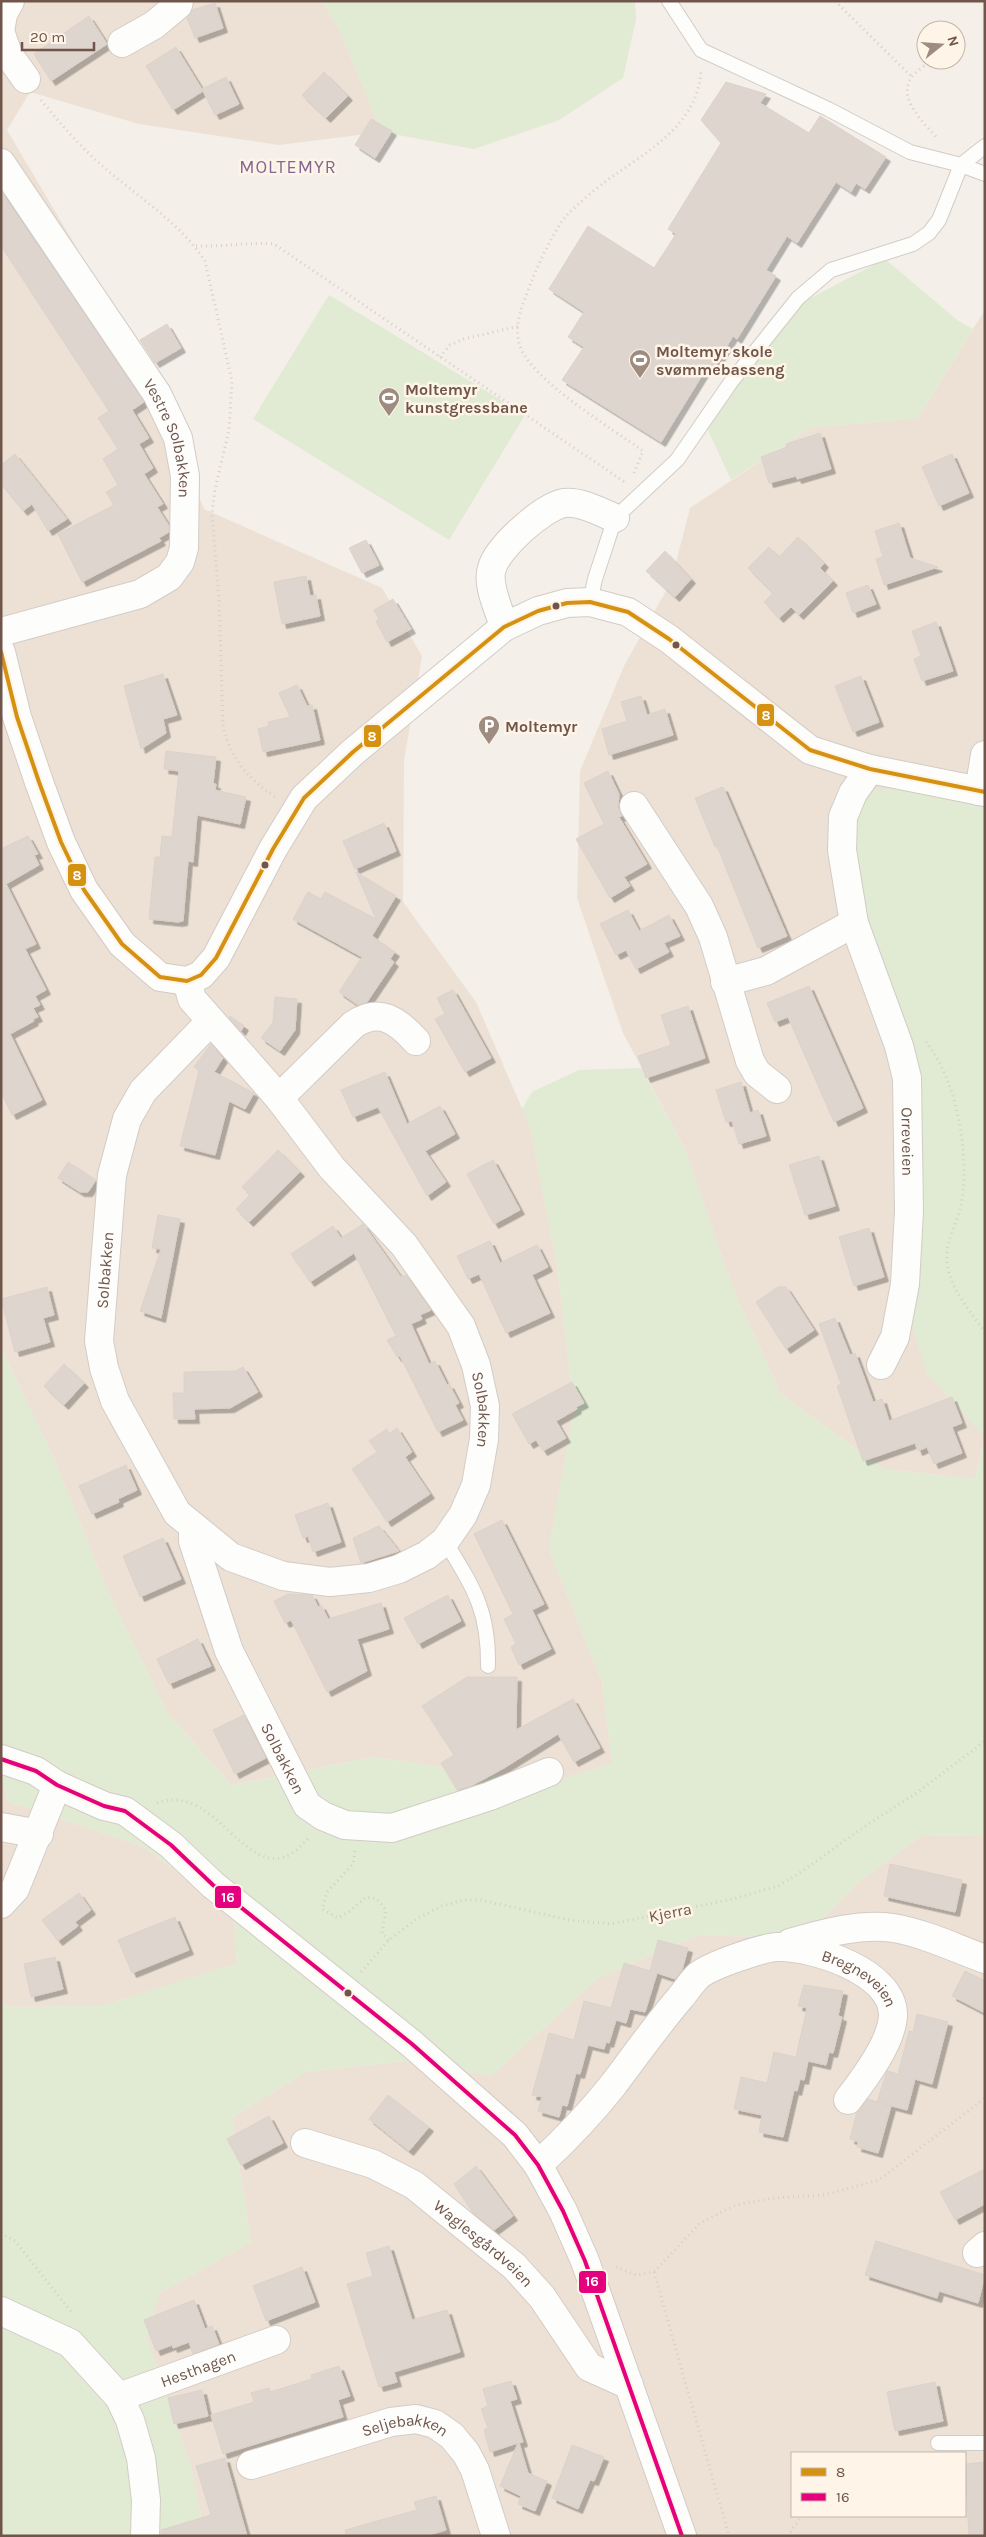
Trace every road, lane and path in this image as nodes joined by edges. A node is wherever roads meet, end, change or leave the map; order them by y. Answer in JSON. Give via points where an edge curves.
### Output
{"nodes":[{"id":1,"x":10,"y":1,"type":"edge"},
{"id":2,"x":179,"y":1,"type":"edge"},
{"id":3,"x":669,"y":1,"type":"edge"},
{"id":4,"x":836,"y":1,"type":"edge"},
{"id":5,"x":1,"y":26,"type":"edge"},
{"id":6,"x":1,"y":34,"type":"edge"},
{"id":7,"x":122,"y":43,"type":"dead end"},
{"id":8,"x":701,"y":50,"type":"junction"},
{"id":9,"x":920,"y":70,"type":"edge"},
{"id":10,"x":912,"y":77,"type":"junction"},
{"id":11,"x":26,"y":79,"type":"dead end"},
{"id":12,"x":985,"y":146,"type":"edge"},
{"id":13,"x":1,"y":163,"type":"edge"},
{"id":14,"x":956,"y":164,"type":"junction"},
{"id":15,"x":985,"y":174,"type":"edge"},
{"id":16,"x":195,"y":246,"type":"dead end"},
{"id":17,"x":519,"y":326,"type":"junction"},
{"id":18,"x":440,"y":357,"type":"junction"},
{"id":19,"x":615,"y":518,"type":"junction"},
{"id":20,"x":590,"y":602,"type":"junction"},
{"id":21,"x":504,"y":627,"type":"junction"},
{"id":22,"x":1,"y":632,"type":"edge"},
{"id":23,"x":1,"y":652,"type":"edge"},
{"id":24,"x":985,"y":755,"type":"edge"},
{"id":25,"x":870,"y":769,"type":"junction"},
{"id":26,"x":982,"y":791,"type":"edge"},
{"id":27,"x":634,"y":806,"type":"dead end"},
{"id":28,"x":854,"y":923,"type":"junction"},
{"id":29,"x":187,"y":981,"type":"junction"},
{"id":30,"x":725,"y":982,"type":"junction"},
{"id":31,"x":212,"y":1023,"type":"junction"},
{"id":32,"x":920,"y":1037,"type":"dead end"},
{"id":33,"x":416,"y":1041,"type":"dead end"},
{"id":34,"x":777,"y":1089,"type":"dead end"},
{"id":35,"x":279,"y":1098,"type":"junction"},
{"id":36,"x":985,"y":1332,"type":"edge"},
{"id":37,"x":881,"y":1365,"type":"dead end"},
{"id":38,"x":193,"y":1528,"type":"junction"},
{"id":39,"x":446,"y":1541,"type":"junction"},
{"id":40,"x":488,"y":1666,"type":"dead end"},
{"id":41,"x":985,"y":1741,"type":"edge"},
{"id":42,"x":1,"y":1759,"type":"edge"},
{"id":43,"x":549,"y":1772,"type":"dead end"},
{"id":44,"x":57,"y":1784,"type":"junction"},
{"id":45,"x":334,"y":1820,"type":"junction"},
{"id":46,"x":140,"y":1822,"type":"junction"},
{"id":47,"x":1,"y":1827,"type":"edge"},
{"id":48,"x":39,"y":1834,"type":"junction"},
{"id":49,"x":1,"y":1904,"type":"edge"},
{"id":50,"x":389,"y":1940,"type":"junction"},
{"id":51,"x":776,"y":1947,"type":"junction"},
{"id":52,"x":985,"y":1959,"type":"edge"},
{"id":53,"x":342,"y":1990,"type":"junction"},
{"id":54,"x":985,"y":2098,"type":"edge"},
{"id":55,"x":848,"y":2100,"type":"dead end"},
{"id":56,"x":305,"y":2143,"type":"dead end"},
{"id":57,"x":538,"y":2165,"type":"junction"},
{"id":58,"x":1,"y":2233,"type":"edge"},
{"id":59,"x":585,"y":2261,"type":"junction"},
{"id":60,"x":654,"y":2272,"type":"junction"},
{"id":61,"x":1,"y":2311,"type":"edge"},
{"id":62,"x":75,"y":2317,"type":"dead end"},
{"id":63,"x":276,"y":2340,"type":"dead end"},
{"id":64,"x":629,"y":2385,"type":"junction"},
{"id":65,"x":119,"y":2397,"type":"junction"},
{"id":66,"x":938,"y":2443,"type":"dead end"},
{"id":67,"x":985,"y":2443,"type":"edge"},
{"id":68,"x":251,"y":2465,"type":"dead end"},
{"id":69,"x":801,"y":2517,"type":"edge"},
{"id":70,"x":145,"y":2536,"type":"edge"},
{"id":71,"x":496,"y":2536,"type":"edge"},
{"id":72,"x":682,"y":2536,"type":"edge"},
{"id":73,"x":729,"y":2536,"type":"edge"},
{"id":74,"x":787,"y":2536,"type":"edge"}],
"edges":[{"from":1,"to":5,"type":"street"},
{"from":2,"to":7,"type":"street","via":[[154,25]]},
{"from":3,"to":8,"type":"lane"},
{"from":4,"to":10,"type":"path"},
{"from":6,"to":11,"type":"street","via":[[8,54]]},
{"from":8,"to":14,"type":"lane","via":[[828,109],[910,152]]},
{"from":8,"to":17,"type":"path","via":[[700,82],[694,102],[658,145],[607,181],[564,218],[534,276],[518,317]]},
{"from":9,"to":10,"type":"path"},
{"from":10,"to":14,"type":"path","via":[[907,87],[910,103]]},
{"from":12,"to":14,"type":"lane"},
{"from":13,"to":22,"type":"street","name":"Vestre Solbakken","via":[[156,394],[178,438],[185,476],[184,548],[180,562],[169,577],[140,594]]},
{"from":14,"to":15,"type":"lane"},
{"from":14,"to":19,"type":"lane","via":[[939,220],[929,233],[913,244],[831,270],[798,298],[731,382],[677,460]]},
{"from":16,"to":18,"type":"path","via":[[224,248],[252,243],[274,244]]},
{"from":17,"to":18,"type":"path","via":[[464,339],[450,345]]},
{"from":17,"to":18,"type":"path","via":[[520,346],[534,368],[560,392],[643,451],[629,485]]},
{"from":19,"to":20,"type":"lane"},
{"from":19,"to":21,"type":"street","via":[[589,508],[564,504],[545,510],[501,550],[492,568],[491,581]]},
{"from":20,"to":21,"type":"street","via":[[567,603],[538,611]]},
{"from":20,"to":25,"type":"street","via":[[628,612],[669,639],[810,750]]},
{"from":21,"to":29,"type":"street","via":[[352,752],[304,798],[273,849],[216,958],[201,975]]},
{"from":23,"to":29,"type":"street","via":[[17,716],[39,782],[61,842],[84,890],[128,949],[160,977]]},
{"from":24,"to":26,"type":"street"},
{"from":25,"to":26,"type":"street"},
{"from":25,"to":28,"type":"street","name":"Orreveien","via":[[853,793],[842,818],[842,850]]},
{"from":27,"to":30,"type":"street","via":[[700,906],[713,937]]},
{"from":28,"to":30,"type":"street","via":[[766,971]]},
{"from":28,"to":37,"type":"street","name":"Orreveien","via":[[899,1046],[907,1078],[909,1211],[905,1284],[895,1337]]},
{"from":29,"to":31,"type":"street","name":"Solbakken","via":[[192,1000]]},
{"from":30,"to":34,"type":"street","via":[[750,1061],[757,1073]]},
{"from":31,"to":35,"type":"street","name":"Solbakken"},
{"from":31,"to":38,"type":"street","name":"Solbakken","via":[[142,1091],[127,1119],[112,1175],[99,1341],[115,1401],[177,1513]]},
{"from":32,"to":36,"type":"path","via":[[927,1043],[949,1081],[964,1144],[961,1206],[950,1238],[947,1262],[960,1298]]},
{"from":33,"to":35,"type":"street","via":[[404,1028],[386,1018],[376,1015],[364,1018]]},
{"from":35,"to":39,"type":"street","name":"Solbakken","via":[[332,1168],[404,1245],[461,1326],[476,1365],[485,1406],[484,1439],[476,1485],[463,1515]]},
{"from":38,"to":39,"type":"street","name":"Solbakken","via":[[231,1557],[283,1576],[330,1582],[369,1578],[399,1569]]},
{"from":38,"to":45,"type":"street","name":"Solbakken","via":[[193,1541],[229,1651],[307,1805]]},
{"from":39,"to":40,"type":"lane","via":[[476,1592],[484,1614],[489,1638]]},
{"from":41,"to":50,"type":"path","name":"Kjerra","via":[[918,1792],[778,1886],[733,1899],[611,1924],[569,1920],[481,1900],[463,1900],[418,1918]]},
{"from":42,"to":44,"type":"street","via":[[36,1771]]},
{"from":43,"to":45,"type":"street","via":[[490,1796],[392,1828]]},
{"from":44,"to":46,"type":"street","via":[[104,1806],[125,1811]]},
{"from":44,"to":48,"type":"street"},
{"from":45,"to":46,"type":"path","via":[[291,1854],[275,1858],[242,1844],[202,1807],[188,1801],[173,1799],[159,1802],[150,1807]]},
{"from":45,"to":50,"type":"path","via":[[355,1849],[353,1864],[327,1892],[322,1909],[338,1918],[366,1897],[377,1898],[386,1910],[382,1933]]},
{"from":46,"to":53,"type":"street"},
{"from":47,"to":48,"type":"street"},
{"from":48,"to":49,"type":"street","via":[[15,1889]]},
{"from":50,"to":53,"type":"path","name":"Kjerra"},
{"from":51,"to":52,"type":"street","name":"Bregneveien","via":[[862,1927],[893,1928],[928,1937]]},
{"from":51,"to":55,"type":"street","name":"Bregneveien","via":[[835,1958],[869,1976],[889,1997],[893,2014],[888,2032],[869,2073]]},
{"from":51,"to":57,"type":"street","name":"Bregneveien","via":[[734,1958],[700,1975],[654,2029],[612,2087]]},
{"from":53,"to":57,"type":"street","via":[[412,2044],[515,2135]]},
{"from":54,"to":60,"type":"path","via":[[879,2180],[824,2195],[774,2198],[736,2205],[700,2223]]},
{"from":56,"to":64,"type":"street","name":"Waglesgårdveien","via":[[373,2164],[414,2185],[514,2266],[542,2297],[589,2367]]},
{"from":57,"to":59,"type":"street"},
{"from":58,"to":62,"type":"path","via":[[15,2241]]},
{"from":59,"to":60,"type":"path","via":[[606,2262],[636,2275]]},
{"from":59,"to":64,"type":"street"},
{"from":60,"to":73,"type":"path"},
{"from":61,"to":65,"type":"street","via":[[70,2343]]},
{"from":63,"to":65,"type":"street","name":"Hesthagen"},
{"from":64,"to":72,"type":"street"},
{"from":65,"to":70,"type":"street","via":[[130,2420],[141,2458],[146,2500]]},
{"from":66,"to":67,"type":"lane"},
{"from":68,"to":71,"type":"street","name":"Seljebakken","via":[[391,2422],[416,2419],[435,2424],[452,2436],[475,2470]]},
{"from":69,"to":74,"type":"path"}]}
